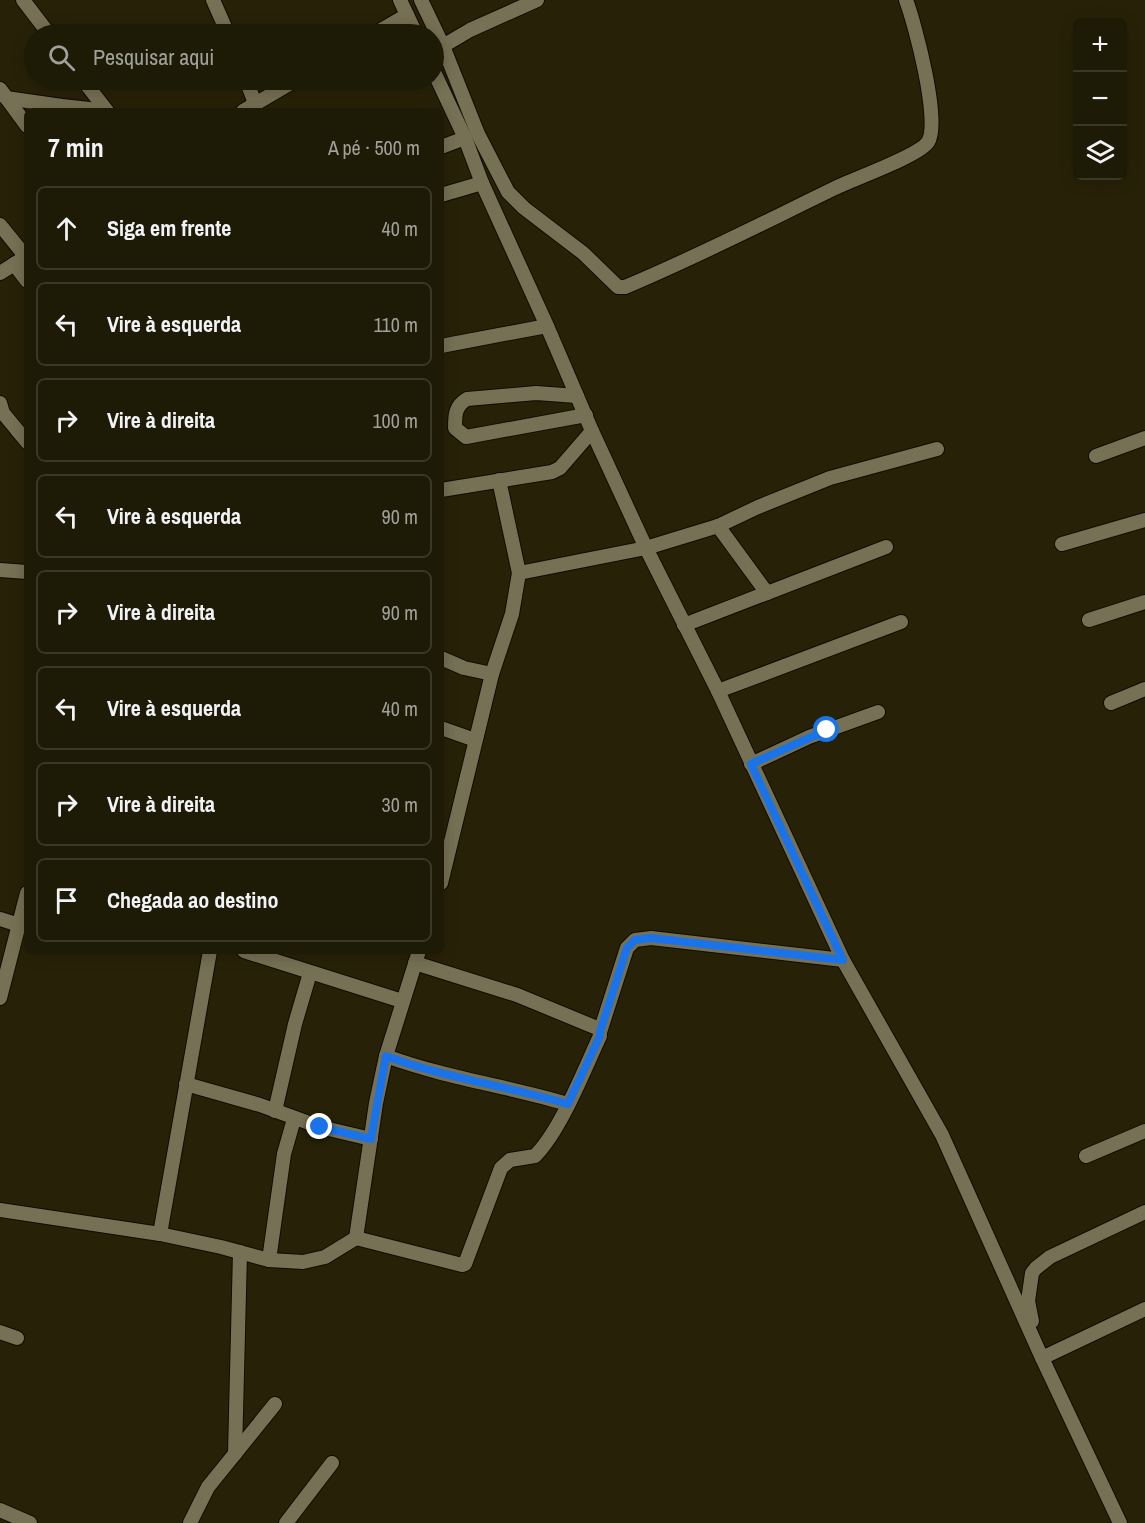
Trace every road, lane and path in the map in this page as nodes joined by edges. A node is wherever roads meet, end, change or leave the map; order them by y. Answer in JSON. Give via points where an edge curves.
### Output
{"nodes":[{"id":1,"x":23,"y":0,"type":"edge"},
{"id":2,"x":213,"y":0,"type":"edge"},
{"id":3,"x":400,"y":0,"type":"edge"},
{"id":4,"x":421,"y":0,"type":"edge"},
{"id":5,"x":537,"y":0,"type":"edge"},
{"id":6,"x":906,"y":0,"type":"edge"},
{"id":7,"x":407,"y":15,"type":"junction"},
{"id":8,"x":41,"y":24,"type":"edge"},
{"id":9,"x":224,"y":24,"type":"edge"},
{"id":10,"x":391,"y":24,"type":"edge"},
{"id":11,"x":411,"y":24,"type":"edge"},
{"id":12,"x":429,"y":24,"type":"edge"},
{"id":13,"x":444,"y":45,"type":"edge"},
{"id":14,"x":444,"y":62,"type":"edge"},
{"id":15,"x":91,"y":90,"type":"edge"},
{"id":16,"x":250,"y":90,"type":"edge"},
{"id":17,"x":278,"y":90,"type":"edge"},
{"id":18,"x":442,"y":90,"type":"edge"},
{"id":19,"x":3,"y":94,"type":"edge"},
{"id":20,"x":255,"y":103,"type":"junction"},
{"id":21,"x":58,"y":108,"type":"edge"},
{"id":22,"x":105,"y":108,"type":"edge"},
{"id":23,"x":248,"y":108,"type":"edge"},
{"id":24,"x":24,"y":122,"type":"edge"},
{"id":25,"x":465,"y":138,"type":"junction"},
{"id":26,"x":444,"y":146,"type":"edge"},
{"id":27,"x":482,"y":183,"type":"junction"},
{"id":28,"x":444,"y":194,"type":"edge"},
{"id":29,"x":0,"y":225,"type":"edge"},
{"id":30,"x":22,"y":259,"type":"edge"},
{"id":31,"x":0,"y":273,"type":"edge"},
{"id":32,"x":547,"y":326,"type":"junction"},
{"id":33,"x":444,"y":344,"type":"edge"},
{"id":34,"x":577,"y":396,"type":"junction"},
{"id":35,"x":0,"y":403,"type":"edge"},
{"id":36,"x":586,"y":415,"type":"junction"},
{"id":37,"x":592,"y":431,"type":"junction"},
{"id":38,"x":24,"y":438,"type":"edge"},
{"id":39,"x":1145,"y":438,"type":"edge"},
{"id":40,"x":937,"y":449,"type":"dead end"},
{"id":41,"x":1096,"y":456,"type":"dead end"},
{"id":42,"x":499,"y":480,"type":"junction"},
{"id":43,"x":444,"y":489,"type":"edge"},
{"id":44,"x":1145,"y":520,"type":"edge"},
{"id":45,"x":718,"y":526,"type":"junction"},
{"id":46,"x":1062,"y":544,"type":"dead end"},
{"id":47,"x":886,"y":547,"type":"dead end"},
{"id":48,"x":646,"y":548,"type":"junction"},
{"id":49,"x":0,"y":570,"type":"edge"},
{"id":50,"x":24,"y":572,"type":"edge"},
{"id":51,"x":519,"y":573,"type":"junction"},
{"id":52,"x":767,"y":593,"type":"junction"},
{"id":53,"x":1145,"y":602,"type":"edge"},
{"id":54,"x":1089,"y":620,"type":"dead end"},
{"id":55,"x":901,"y":622,"type":"dead end"},
{"id":56,"x":684,"y":625,"type":"junction"},
{"id":57,"x":444,"y":659,"type":"edge"},
{"id":58,"x":492,"y":674,"type":"junction"},
{"id":59,"x":1145,"y":689,"type":"edge"},
{"id":60,"x":718,"y":691,"type":"junction"},
{"id":61,"x":1111,"y":703,"type":"dead end"},
{"id":62,"x":878,"y":712,"type":"dead end"},
{"id":63,"x":444,"y":729,"type":"edge"},
{"id":64,"x":475,"y":740,"type":"junction"},
{"id":65,"x":751,"y":764,"type":"junction"},
{"id":66,"x":444,"y":861,"type":"edge"},
{"id":67,"x":24,"y":904,"type":"edge"},
{"id":68,"x":0,"y":919,"type":"edge"},
{"id":69,"x":19,"y":925,"type":"junction"},
{"id":70,"x":209,"y":954,"type":"edge"},
{"id":71,"x":253,"y":954,"type":"edge"},
{"id":72,"x":0,"y":956,"type":"edge"},
{"id":73,"x":417,"y":957,"type":"edge"},
{"id":74,"x":843,"y":960,"type":"junction"},
{"id":75,"x":310,"y":973,"type":"junction"},
{"id":76,"x":0,"y":998,"type":"edge"},
{"id":77,"x":402,"y":1001,"type":"junction"},
{"id":78,"x":600,"y":1032,"type":"junction"},
{"id":79,"x":386,"y":1056,"type":"junction"},
{"id":80,"x":186,"y":1084,"type":"junction"},
{"id":81,"x":568,"y":1104,"type":"junction"},
{"id":82,"x":275,"y":1111,"type":"junction"},
{"id":83,"x":294,"y":1119,"type":"junction"},
{"id":84,"x":1145,"y":1131,"type":"edge"},
{"id":85,"x":371,"y":1139,"type":"junction"},
{"id":86,"x":1086,"y":1156,"type":"dead end"},
{"id":87,"x":0,"y":1210,"type":"edge"},
{"id":88,"x":1145,"y":1212,"type":"edge"},
{"id":89,"x":160,"y":1234,"type":"junction"},
{"id":90,"x":356,"y":1238,"type":"junction"},
{"id":91,"x":240,"y":1252,"type":"junction"},
{"id":92,"x":269,"y":1260,"type":"junction"},
{"id":93,"x":1145,"y":1309,"type":"edge"},
{"id":94,"x":0,"y":1332,"type":"edge"},
{"id":95,"x":16,"y":1338,"type":"dead end"},
{"id":96,"x":1042,"y":1358,"type":"junction"},
{"id":97,"x":275,"y":1404,"type":"dead end"},
{"id":98,"x":235,"y":1454,"type":"junction"},
{"id":99,"x":332,"y":1463,"type":"dead end"},
{"id":100,"x":0,"y":1510,"type":"edge"},
{"id":101,"x":30,"y":1523,"type":"edge"},
{"id":102,"x":190,"y":1523,"type":"edge"},
{"id":103,"x":286,"y":1523,"type":"edge"},
{"id":104,"x":1120,"y":1523,"type":"edge"}],
"edges":[{"from":1,"to":8,"type":"street"},
{"from":2,"to":9,"type":"street"},
{"from":3,"to":7,"type":"street"},
{"from":4,"to":12,"type":"street"},
{"from":5,"to":13,"type":"street"},
{"from":6,"to":14,"type":"street","via":[[924,63],[931,122],[931,136],[921,149],[625,287],[614,285],[583,253],[508,192]]},
{"from":7,"to":10,"type":"street"},
{"from":7,"to":11,"type":"street"},
{"from":15,"to":22,"type":"street"},
{"from":16,"to":20,"type":"street"},
{"from":17,"to":20,"type":"street"},
{"from":18,"to":25,"type":"street"},
{"from":19,"to":21,"type":"street"},
{"from":19,"to":24,"type":"street"},
{"from":20,"to":23,"type":"street"},
{"from":25,"to":26,"type":"street"},
{"from":25,"to":27,"type":"street"},
{"from":27,"to":28,"type":"street"},
{"from":27,"to":32,"type":"street"},
{"from":29,"to":30,"type":"street"},
{"from":30,"to":31,"type":"street"},
{"from":32,"to":33,"type":"street"},
{"from":32,"to":34,"type":"street"},
{"from":34,"to":36,"type":"street"},
{"from":34,"to":36,"type":"street","via":[[536,393],[467,399],[456,410],[455,428],[466,437]]},
{"from":35,"to":38,"type":"street","via":[[3,413]]},
{"from":36,"to":37,"type":"street"},
{"from":37,"to":42,"type":"street","via":[[557,471]]},
{"from":37,"to":48,"type":"street"},
{"from":39,"to":41,"type":"street"},
{"from":40,"to":45,"type":"street","via":[[830,478]]},
{"from":42,"to":43,"type":"street"},
{"from":42,"to":51,"type":"street"},
{"from":44,"to":46,"type":"street"},
{"from":45,"to":48,"type":"street"},
{"from":45,"to":52,"type":"street"},
{"from":47,"to":52,"type":"street"},
{"from":48,"to":51,"type":"street"},
{"from":48,"to":56,"type":"street"},
{"from":49,"to":50,"type":"street"},
{"from":51,"to":58,"type":"street","via":[[512,614]]},
{"from":52,"to":56,"type":"street"},
{"from":53,"to":54,"type":"street"},
{"from":55,"to":60,"type":"street"},
{"from":56,"to":60,"type":"street"},
{"from":57,"to":58,"type":"street"},
{"from":58,"to":64,"type":"street"},
{"from":59,"to":61,"type":"street"},
{"from":60,"to":65,"type":"street"},
{"from":62,"to":65,"type":"street","via":[[809,737]]},
{"from":63,"to":64,"type":"street"},
{"from":64,"to":66,"type":"street"},
{"from":65,"to":74,"type":"street"},
{"from":67,"to":69,"type":"street"},
{"from":68,"to":69,"type":"street"},
{"from":69,"to":72,"type":"street"},
{"from":69,"to":76,"type":"street"},
{"from":70,"to":80,"type":"street"},
{"from":71,"to":75,"type":"street"},
{"from":73,"to":77,"type":"street"},
{"from":73,"to":78,"type":"street"},
{"from":74,"to":78,"type":"street","via":[[651,938],[635,940],[627,948]]},
{"from":74,"to":96,"type":"street","via":[[942,1135]]},
{"from":75,"to":77,"type":"street"},
{"from":75,"to":82,"type":"street"},
{"from":77,"to":79,"type":"street"},
{"from":78,"to":81,"type":"street"},
{"from":79,"to":81,"type":"street","via":[[437,1073]]},
{"from":79,"to":85,"type":"street"},
{"from":80,"to":82,"type":"street"},
{"from":80,"to":89,"type":"street"},
{"from":81,"to":90,"type":"street","via":[[535,1156],[510,1160],[501,1168],[465,1264]]},
{"from":82,"to":83,"type":"street"},
{"from":83,"to":85,"type":"street"},
{"from":83,"to":92,"type":"street","via":[[284,1154]]},
{"from":84,"to":86,"type":"street"},
{"from":85,"to":90,"type":"street"},
{"from":87,"to":89,"type":"street"},
{"from":88,"to":96,"type":"street","via":[[1050,1257],[1032,1273],[1029,1311]]},
{"from":89,"to":91,"type":"street"},
{"from":90,"to":92,"type":"street","via":[[325,1257],[303,1262]]},
{"from":91,"to":92,"type":"street"},
{"from":91,"to":98,"type":"street"},
{"from":93,"to":96,"type":"street"},
{"from":94,"to":95,"type":"street"},
{"from":96,"to":104,"type":"street"},
{"from":97,"to":98,"type":"street"},
{"from":98,"to":102,"type":"street","via":[[208,1487]]},
{"from":99,"to":103,"type":"street"},
{"from":100,"to":101,"type":"street"}]}
